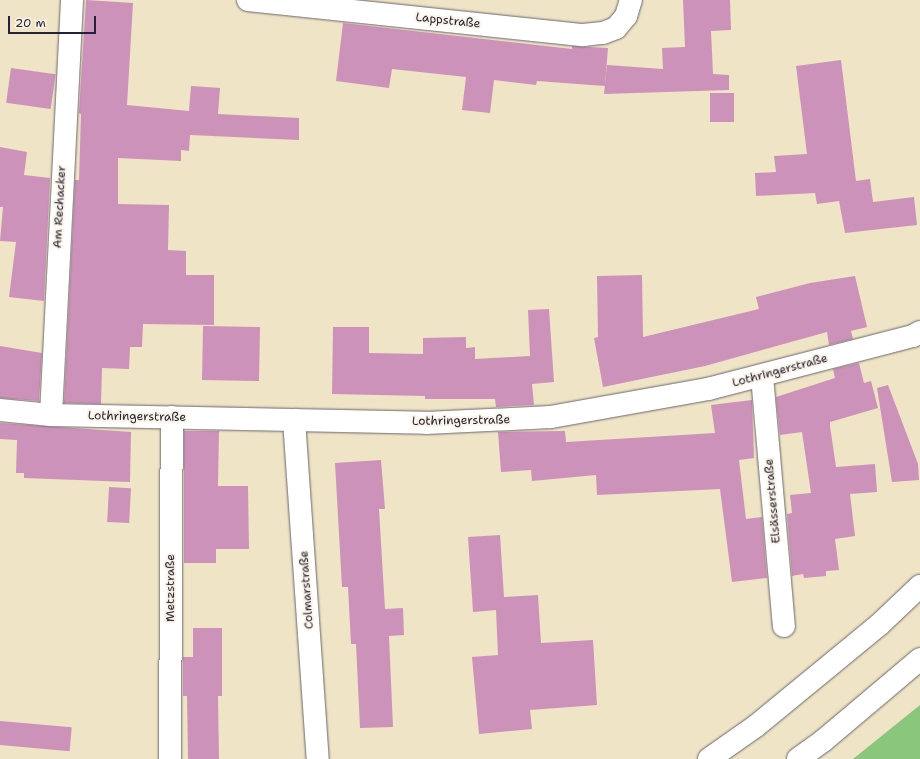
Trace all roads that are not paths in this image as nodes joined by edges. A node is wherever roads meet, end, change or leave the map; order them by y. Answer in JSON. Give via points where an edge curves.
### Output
{"nodes":[{"id":1,"x":72,"y":0,"type":"edge"},
{"id":2,"x":248,"y":0,"type":"edge"},
{"id":3,"x":631,"y":0,"type":"edge"},
{"id":4,"x":916,"y":334,"type":"edge"},
{"id":5,"x":762,"y":376,"type":"junction"},
{"id":6,"x":0,"y":410,"type":"edge"},
{"id":7,"x":50,"y":415,"type":"junction"},
{"id":8,"x":172,"y":417,"type":"junction"},
{"id":9,"x":294,"y":420,"type":"junction"},
{"id":10,"x":920,"y":586,"type":"edge"},
{"id":11,"x":784,"y":626,"type":"dead end"},
{"id":12,"x":920,"y":659,"type":"edge"},
{"id":13,"x":817,"y":750,"type":"edge"},
{"id":14,"x":170,"y":759,"type":"edge"},
{"id":15,"x":318,"y":759,"type":"edge"},
{"id":16,"x":709,"y":759,"type":"edge"},
{"id":17,"x":798,"y":759,"type":"edge"}],
"edges":[{"from":1,"to":7,"type":"main road","name":"Am Rechacker"},
{"from":2,"to":3,"type":"main road","name":"Lappstraße","via":[[583,35],[603,33],[616,28],[626,16]]},
{"from":4,"to":5,"type":"main road","name":"Lothringerstraße"},
{"from":5,"to":9,"type":"main road","name":"Lothringerstraße","via":[[708,390],[551,417],[426,423]]},
{"from":5,"to":11,"type":"main road","name":"Elsässerstraße"},
{"from":6,"to":7,"type":"main road","name":"Lothringerstraße"},
{"from":7,"to":8,"type":"main road","name":"Lothringerstraße"},
{"from":8,"to":9,"type":"main road","name":"Lothringerstraße"},
{"from":8,"to":14,"type":"main road","name":"Metzstraße"},
{"from":9,"to":15,"type":"main road","name":"Colmarstraße"},
{"from":10,"to":16,"type":"main road","via":[[879,624],[756,726]]},
{"from":12,"to":13,"type":"main road"},
{"from":13,"to":17,"type":"main road"}]}
